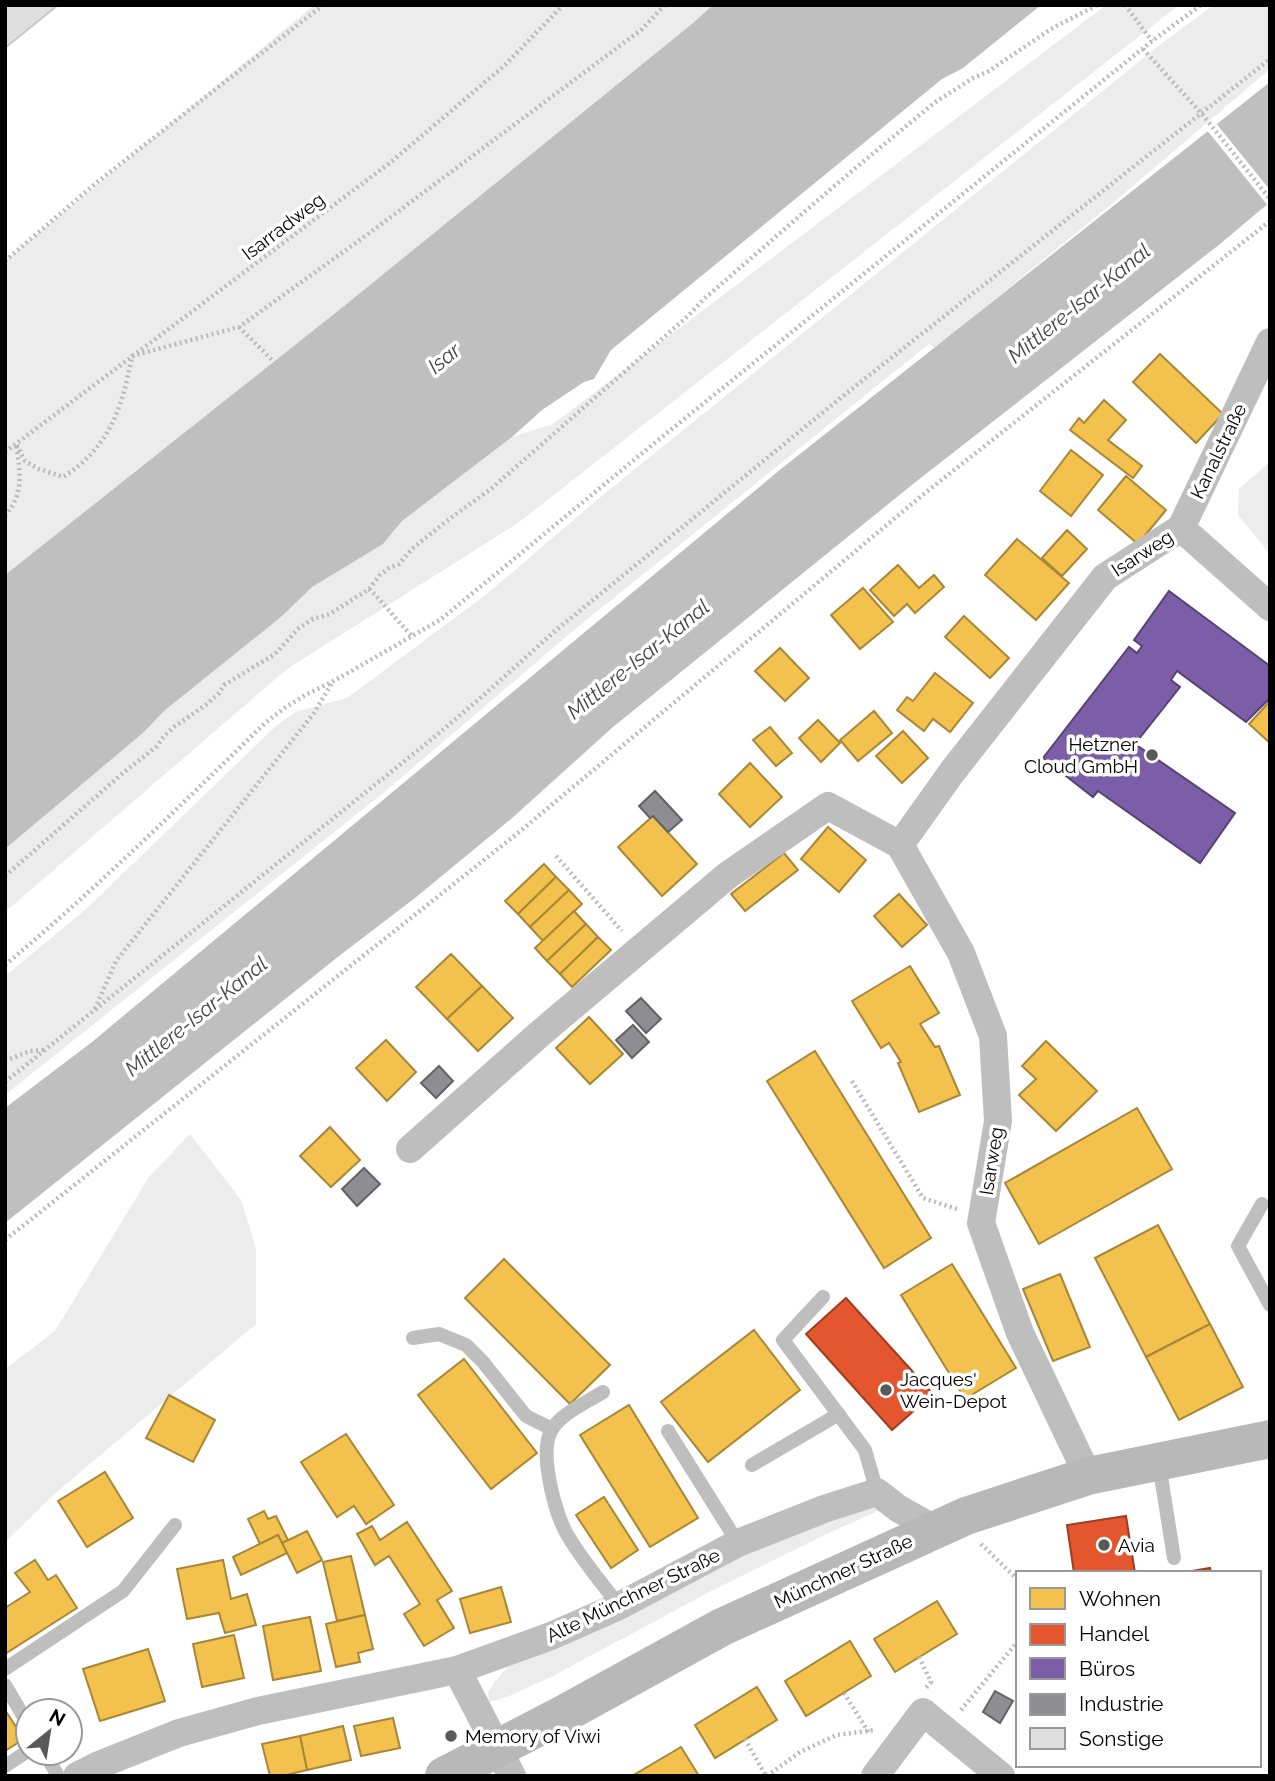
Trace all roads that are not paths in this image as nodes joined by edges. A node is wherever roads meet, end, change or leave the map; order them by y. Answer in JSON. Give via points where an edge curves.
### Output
{"nodes":[{"id":1,"x":1270,"y":342,"type":"edge"},
{"id":2,"x":1181,"y":528,"type":"junction"},
{"id":3,"x":1270,"y":607,"type":"edge"},
{"id":4,"x":900,"y":845,"type":"junction"},
{"id":5,"x":410,"y":1149,"type":"dead end"},
{"id":6,"x":1262,"y":1204,"type":"dead end"},
{"id":7,"x":822,"y":1297,"type":"dead end"},
{"id":8,"x":1270,"y":1305,"type":"edge"},
{"id":9,"x":413,"y":1338,"type":"dead end"},
{"id":10,"x":603,"y":1392,"type":"dead end"},
{"id":11,"x":839,"y":1414,"type":"junction"},
{"id":12,"x":552,"y":1429,"type":"junction"},
{"id":13,"x":668,"y":1431,"type":"dead end"},
{"id":14,"x":1270,"y":1439,"type":"edge"},
{"id":15,"x":1158,"y":1462,"type":"junction"},
{"id":16,"x":752,"y":1465,"type":"dead end"},
{"id":17,"x":1088,"y":1476,"type":"junction"},
{"id":18,"x":877,"y":1492,"type":"junction"},
{"id":19,"x":951,"y":1522,"type":"junction"},
{"id":20,"x":175,"y":1525,"type":"dead end"},
{"id":21,"x":738,"y":1543,"type":"junction"},
{"id":22,"x":1174,"y":1558,"type":"dead end"},
{"id":23,"x":619,"y":1606,"type":"junction"},
{"id":24,"x":5,"y":1669,"type":"edge"},
{"id":25,"x":457,"y":1671,"type":"junction"},
{"id":26,"x":5,"y":1685,"type":"edge"},
{"id":27,"x":14,"y":1700,"type":"edge"},
{"id":28,"x":505,"y":1762,"type":"edge"},
{"id":29,"x":881,"y":1768,"type":"edge"},
{"id":30,"x":77,"y":1776,"type":"edge"},
{"id":31,"x":444,"y":1776,"type":"edge"},
{"id":32,"x":1001,"y":1776,"type":"edge"}],
"edges":[{"from":1,"to":2,"type":"street","name":"Kanalstraße"},
{"from":2,"to":3,"type":"street"},
{"from":2,"to":4,"type":"street","name":"Isarweg","via":[[1105,576]]},
{"from":4,"to":5,"type":"street","via":[[828,806],[728,875]]},
{"from":4,"to":17,"type":"street","name":"Isarweg","via":[[961,953],[993,1036],[998,1121],[981,1223],[1020,1333]]},
{"from":6,"to":8,"type":"lane","via":[[1238,1246]]},
{"from":7,"to":11,"type":"lane","via":[[783,1340]]},
{"from":9,"to":12,"type":"lane","via":[[439,1334],[466,1345],[526,1416]]},
{"from":10,"to":12,"type":"lane"},
{"from":11,"to":16,"type":"lane"},
{"from":11,"to":18,"type":"lane","via":[[865,1450]]},
{"from":12,"to":23,"type":"lane","via":[[547,1466],[559,1516],[566,1534]]},
{"from":13,"to":21,"type":"lane"},
{"from":14,"to":15,"type":"main road","name":"Münchner Straße"},
{"from":15,"to":17,"type":"main road","name":"Münchner Straße"},
{"from":15,"to":22,"type":"lane"},
{"from":17,"to":19,"type":"main road","name":"Münchner Straße"},
{"from":18,"to":19,"type":"street","via":[[899,1509]]},
{"from":18,"to":21,"type":"street","name":"Alte Münchner Straße"},
{"from":19,"to":28,"type":"main road","name":"Münchner Straße","via":[[722,1627]]},
{"from":20,"to":24,"type":"lane","via":[[123,1591]]},
{"from":21,"to":23,"type":"street","name":"Alte Münchner Straße"},
{"from":23,"to":25,"type":"street","name":"Alte Münchner Straße"},
{"from":25,"to":28,"type":"street"},
{"from":25,"to":30,"type":"street","name":"Alte Münchner Straße","via":[[258,1711],[178,1733]]},
{"from":26,"to":27,"type":"lane"},
{"from":28,"to":31,"type":"main road","name":"Münchner Straße"},
{"from":29,"to":32,"type":"street","via":[[923,1712]]}]}
